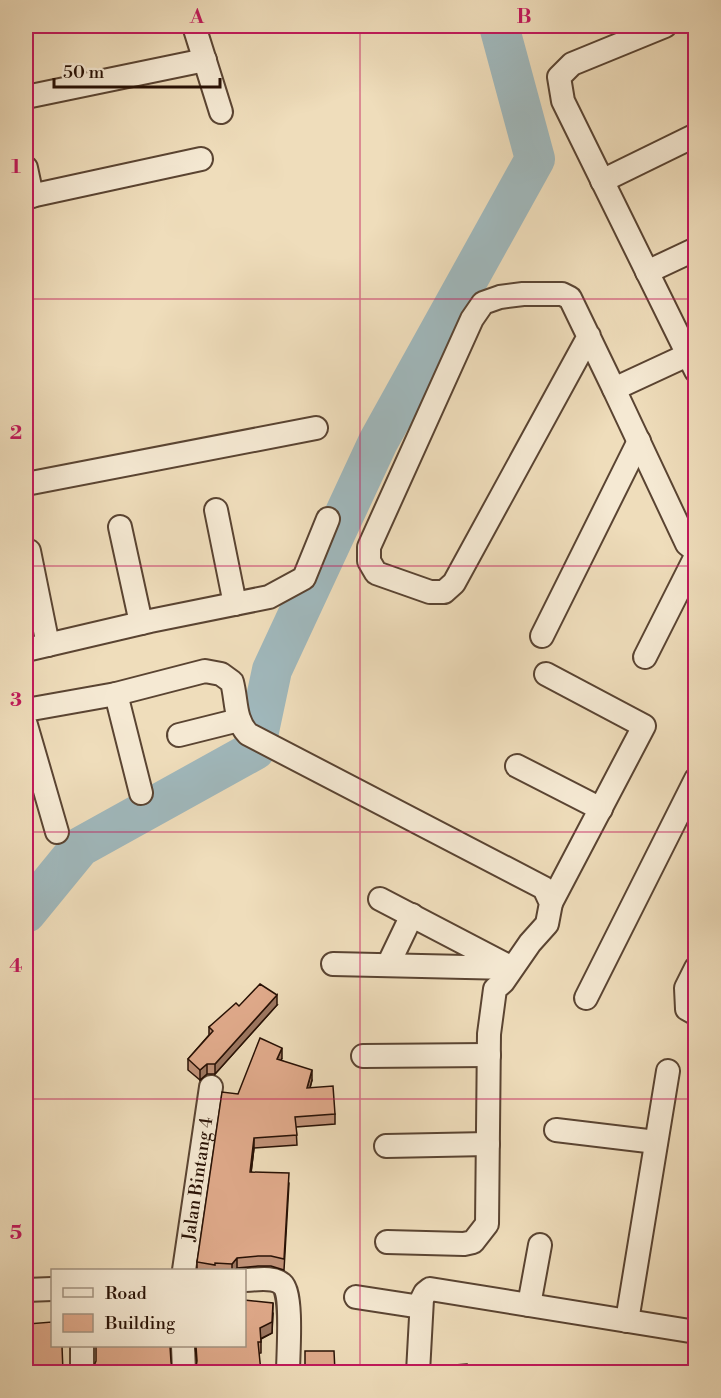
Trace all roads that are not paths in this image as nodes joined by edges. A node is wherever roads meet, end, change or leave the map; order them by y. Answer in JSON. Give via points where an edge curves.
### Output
{"nodes":[{"id":1,"x":194,"y":26,"type":"edge"},
{"id":2,"x":665,"y":26,"type":"edge"},
{"id":3,"x":204,"y":60,"type":"junction"},
{"id":4,"x":26,"y":97,"type":"edge"},
{"id":5,"x":220,"y":112,"type":"dead end"},
{"id":6,"x":696,"y":135,"type":"edge"},
{"id":7,"x":201,"y":159,"type":"dead end"},
{"id":8,"x":26,"y":168,"type":"edge"},
{"id":9,"x":602,"y":181,"type":"junction"},
{"id":10,"x":28,"y":197,"type":"edge"},
{"id":11,"x":696,"y":249,"type":"edge"},
{"id":12,"x":647,"y":272,"type":"junction"},
{"id":13,"x":589,"y":336,"type":"junction"},
{"id":14,"x":693,"y":359,"type":"edge"},
{"id":15,"x":614,"y":389,"type":"junction"},
{"id":16,"x":316,"y":428,"type":"dead end"},
{"id":17,"x":639,"y":441,"type":"junction"},
{"id":18,"x":26,"y":484,"type":"edge"},
{"id":19,"x":216,"y":510,"type":"dead end"},
{"id":20,"x":328,"y":519,"type":"dead end"},
{"id":21,"x":120,"y":527,"type":"dead end"},
{"id":22,"x":29,"y":551,"type":"dead end"},
{"id":23,"x":696,"y":551,"type":"edge"},
{"id":24,"x":696,"y":556,"type":"edge"},
{"id":25,"x":235,"y":604,"type":"junction"},
{"id":26,"x":141,"y":623,"type":"junction"},
{"id":27,"x":542,"y":636,"type":"dead end"},
{"id":28,"x":48,"y":645,"type":"junction"},
{"id":29,"x":26,"y":650,"type":"edge"},
{"id":30,"x":645,"y":657,"type":"dead end"},
{"id":31,"x":546,"y":674,"type":"dead end"},
{"id":32,"x":116,"y":694,"type":"junction"},
{"id":33,"x":26,"y":710,"type":"edge"},
{"id":34,"x":239,"y":720,"type":"junction"},
{"id":35,"x":26,"y":725,"type":"edge"},
{"id":36,"x":179,"y":735,"type":"dead end"},
{"id":37,"x":517,"y":766,"type":"dead end"},
{"id":38,"x":696,"y":779,"type":"edge"},
{"id":39,"x":141,"y":793,"type":"dead end"},
{"id":40,"x":601,"y":809,"type":"junction"},
{"id":41,"x":57,"y":832,"type":"dead end"},
{"id":42,"x":380,"y":899,"type":"dead end"},
{"id":43,"x":551,"y":903,"type":"junction"},
{"id":44,"x":412,"y":915,"type":"junction"},
{"id":45,"x":333,"y":964,"type":"dead end"},
{"id":46,"x":388,"y":965,"type":"junction"},
{"id":47,"x":512,"y":968,"type":"junction"},
{"id":48,"x":696,"y":968,"type":"edge"},
{"id":49,"x":586,"y":998,"type":"dead end"},
{"id":50,"x":696,"y":1014,"type":"edge"},
{"id":51,"x":489,"y":1055,"type":"junction"},
{"id":52,"x":363,"y":1056,"type":"dead end"},
{"id":53,"x":668,"y":1071,"type":"dead end"},
{"id":54,"x":211,"y":1088,"type":"dead end"},
{"id":55,"x":556,"y":1130,"type":"dead end"},
{"id":56,"x":656,"y":1142,"type":"junction"},
{"id":57,"x":488,"y":1144,"type":"junction"},
{"id":58,"x":386,"y":1146,"type":"dead end"},
{"id":59,"x":387,"y":1242,"type":"dead end"},
{"id":60,"x":540,"y":1245,"type":"dead end"},
{"id":61,"x":184,"y":1269,"type":"edge"},
{"id":62,"x":246,"y":1280,"type":"edge"},
{"id":63,"x":51,"y":1289,"type":"edge"},
{"id":64,"x":26,"y":1290,"type":"edge"},
{"id":65,"x":356,"y":1297,"type":"dead end"},
{"id":66,"x":528,"y":1305,"type":"junction"},
{"id":67,"x":421,"y":1307,"type":"junction"},
{"id":68,"x":627,"y":1321,"type":"junction"},
{"id":69,"x":696,"y":1332,"type":"edge"},
{"id":70,"x":82,"y":1347,"type":"edge"},
{"id":71,"x":183,"y":1347,"type":"edge"},
{"id":72,"x":418,"y":1365,"type":"edge"},
{"id":73,"x":82,"y":1372,"type":"edge"},
{"id":74,"x":184,"y":1372,"type":"edge"},
{"id":75,"x":288,"y":1372,"type":"edge"}],
"edges":[{"from":1,"to":3,"type":"street"},
{"from":2,"to":9,"type":"street","via":[[572,64],[559,76],[563,101]]},
{"from":3,"to":4,"type":"street"},
{"from":3,"to":5,"type":"street"},
{"from":6,"to":9,"type":"street"},
{"from":7,"to":10,"type":"street"},
{"from":8,"to":10,"type":"street"},
{"from":9,"to":12,"type":"street"},
{"from":11,"to":12,"type":"street"},
{"from":12,"to":14,"type":"street"},
{"from":13,"to":13,"type":"street","via":[[454,583],[444,592],[430,592],[376,573],[369,561],[369,547],[472,319],[483,303],[523,294],[562,294],[570,298]]},
{"from":13,"to":15,"type":"street"},
{"from":14,"to":15,"type":"street"},
{"from":15,"to":17,"type":"street"},
{"from":16,"to":18,"type":"street"},
{"from":17,"to":23,"type":"street","via":[[687,544]]},
{"from":17,"to":27,"type":"street"},
{"from":19,"to":25,"type":"street"},
{"from":20,"to":25,"type":"street","via":[[304,578],[269,597]]},
{"from":21,"to":26,"type":"street"},
{"from":22,"to":28,"type":"street"},
{"from":24,"to":30,"type":"street"},
{"from":25,"to":26,"type":"street"},
{"from":26,"to":28,"type":"street"},
{"from":28,"to":29,"type":"street"},
{"from":31,"to":40,"type":"street","via":[[644,726]]},
{"from":32,"to":33,"type":"street"},
{"from":32,"to":34,"type":"street","via":[[205,671],[221,674],[232,682]]},
{"from":32,"to":39,"type":"street"},
{"from":34,"to":36,"type":"street"},
{"from":34,"to":43,"type":"street","via":[[248,735],[544,888]]},
{"from":35,"to":41,"type":"street"},
{"from":37,"to":40,"type":"street"},
{"from":38,"to":49,"type":"street"},
{"from":40,"to":43,"type":"street"},
{"from":42,"to":44,"type":"street"},
{"from":43,"to":47,"type":"street","via":[[547,924]]},
{"from":44,"to":46,"type":"street"},
{"from":44,"to":47,"type":"street"},
{"from":45,"to":46,"type":"street"},
{"from":46,"to":47,"type":"street"},
{"from":47,"to":51,"type":"street","via":[[495,989]]},
{"from":48,"to":50,"type":"street","via":[[686,987],[687,1010]]},
{"from":51,"to":52,"type":"street"},
{"from":51,"to":57,"type":"street"},
{"from":53,"to":56,"type":"street"},
{"from":54,"to":61,"type":"street","name":"Jalan Bintang 4"},
{"from":55,"to":56,"type":"street"},
{"from":56,"to":68,"type":"street"},
{"from":57,"to":58,"type":"street"},
{"from":57,"to":59,"type":"street","via":[[487,1224],[480,1236],[464,1244]]},
{"from":60,"to":66,"type":"street"},
{"from":62,"to":75,"type":"street","via":[[270,1279],[285,1288]]},
{"from":63,"to":64,"type":"street"},
{"from":65,"to":67,"type":"street"},
{"from":66,"to":67,"type":"street","via":[[430,1289]]},
{"from":66,"to":68,"type":"street"},
{"from":67,"to":72,"type":"street"},
{"from":68,"to":69,"type":"street"},
{"from":70,"to":73,"type":"street"},
{"from":71,"to":74,"type":"street"}]}
